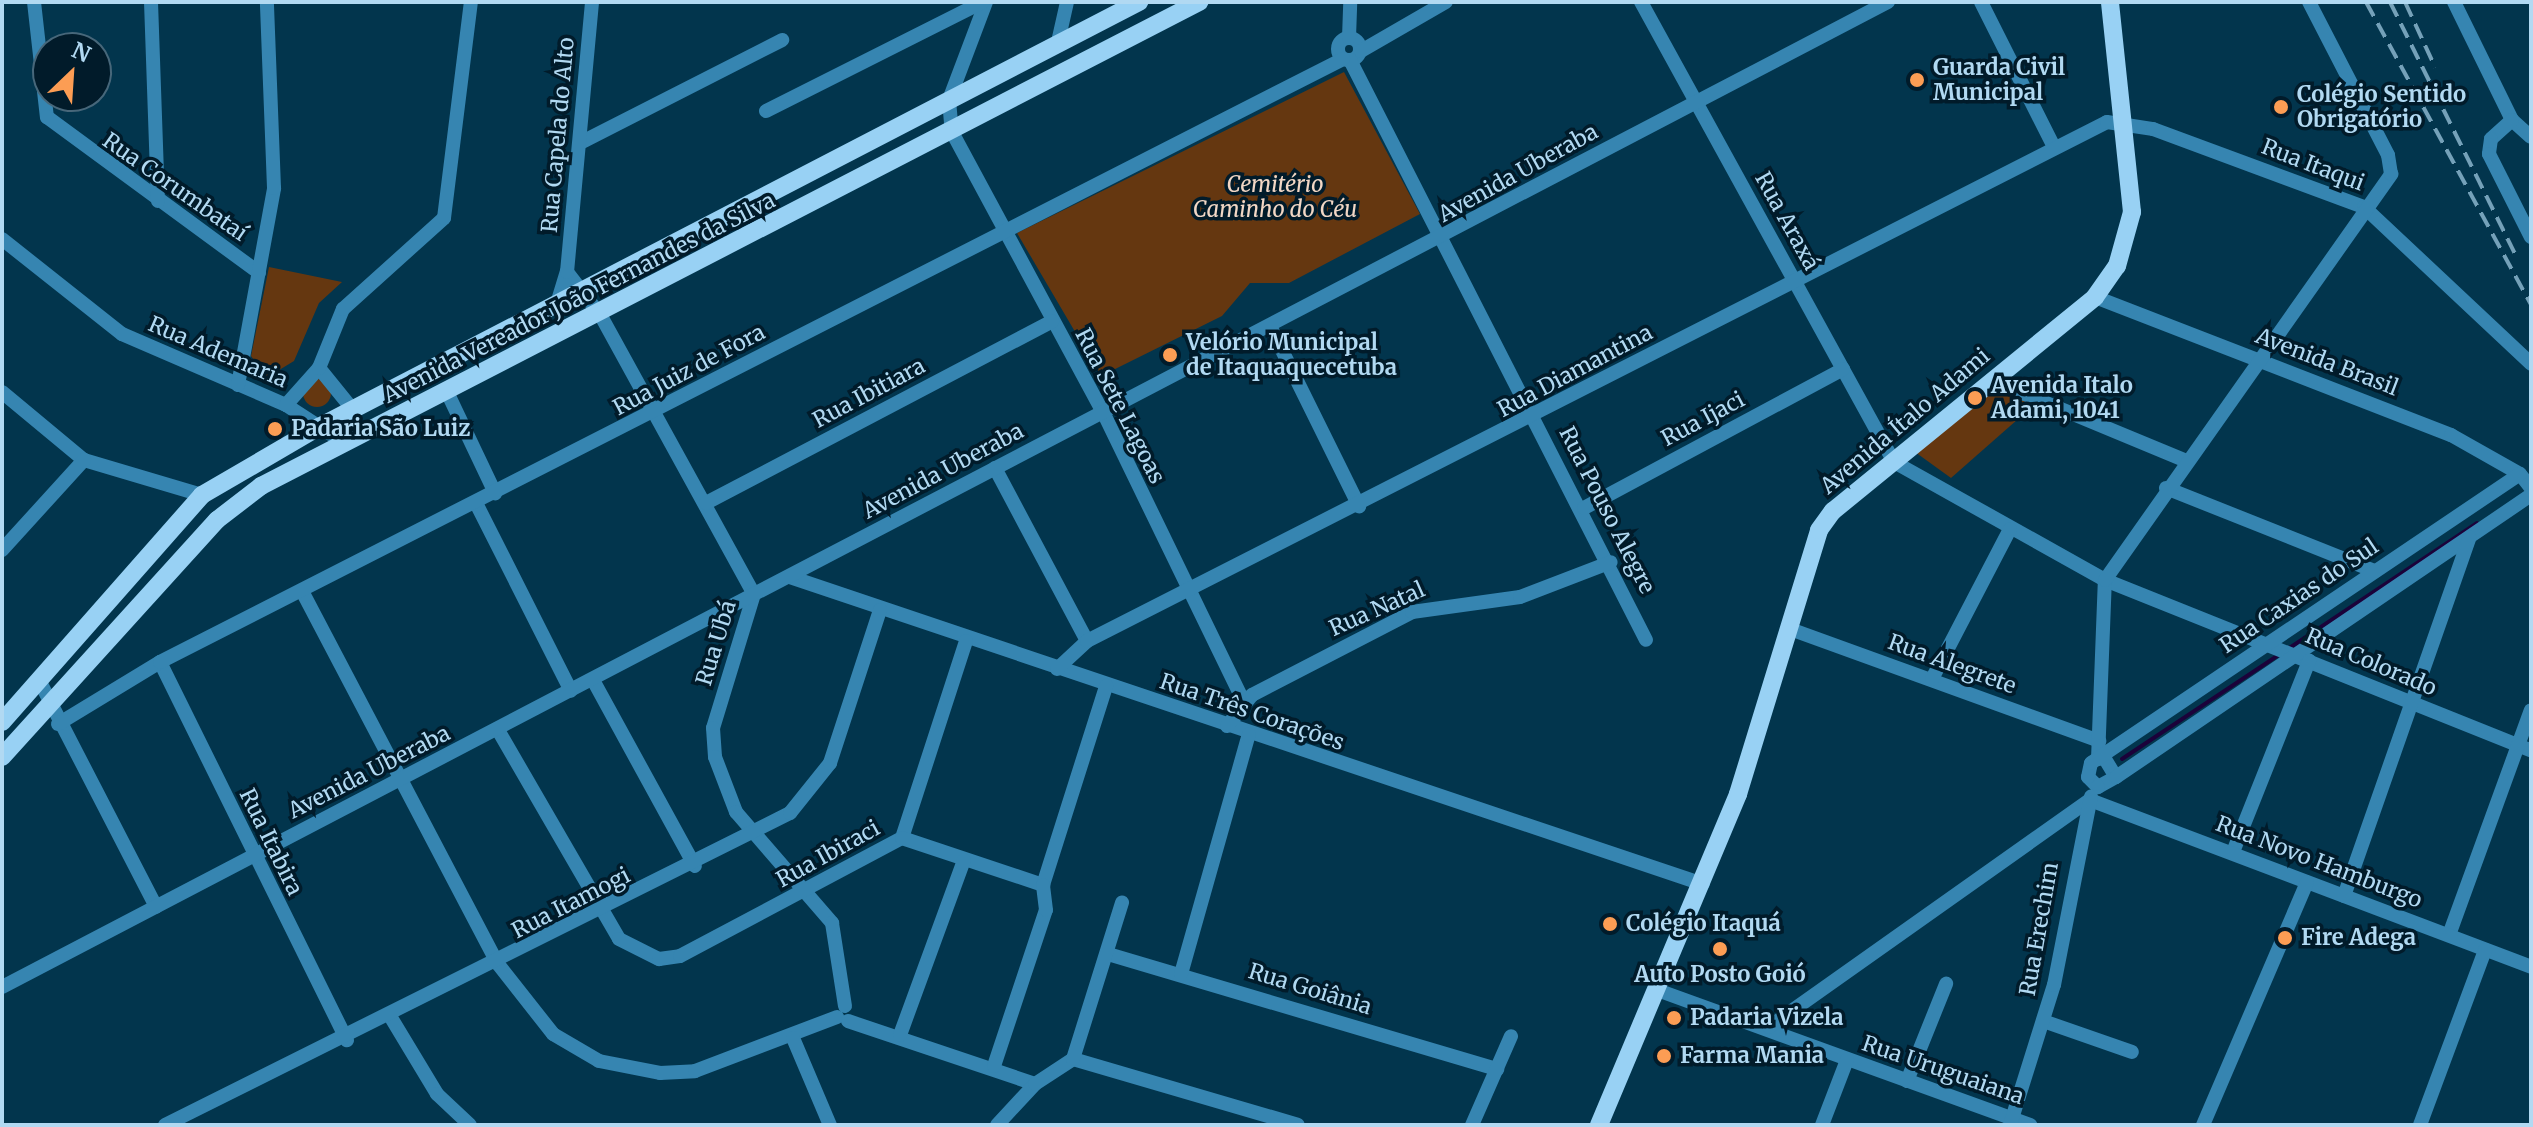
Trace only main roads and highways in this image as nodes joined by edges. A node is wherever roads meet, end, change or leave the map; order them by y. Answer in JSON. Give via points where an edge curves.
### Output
{"nodes":[{"id":1,"x":1139,"y":2,"type":"edge"},
{"id":2,"x":1199,"y":2,"type":"edge"},
{"id":3,"x":2110,"y":2,"type":"edge"},
{"id":4,"x":837,"y":160,"type":"junction"},
{"id":5,"x":851,"y":184,"type":"junction"},
{"id":6,"x":488,"y":342,"type":"junction"},
{"id":7,"x":499,"y":368,"type":"junction"},
{"id":8,"x":2,"y":722,"type":"edge"},
{"id":9,"x":2,"y":757,"type":"edge"},
{"id":10,"x":1599,"y":1125,"type":"edge"}],
"edges":[{"from":1,"to":4,"type":"main road","name":"Avenida Vereador João Fernandes da Silva"},
{"from":2,"to":5,"type":"main road","name":"Avenida Vereador João Fernandes da Silva"},
{"from":3,"to":10,"type":"main road","name":"Avenida Ítalo Adami","via":[[2130,229],[2095,297],[1825,521],[1759,736],[1660,991]]},
{"from":4,"to":5,"type":"main road"},
{"from":4,"to":6,"type":"main road","name":"Avenida Vereador João Fernandes da Silva"},
{"from":5,"to":7,"type":"main road","name":"Avenida Vereador João Fernandes da Silva"},
{"from":6,"to":7,"type":"main road"},
{"from":6,"to":8,"type":"main road","name":"Avenida Vereador João Fernandes da Silva","via":[[319,427],[202,495]]},
{"from":7,"to":9,"type":"main road","name":"Avenida Vereador João Fernandes da Silva","via":[[343,442],[217,520]]}]}
